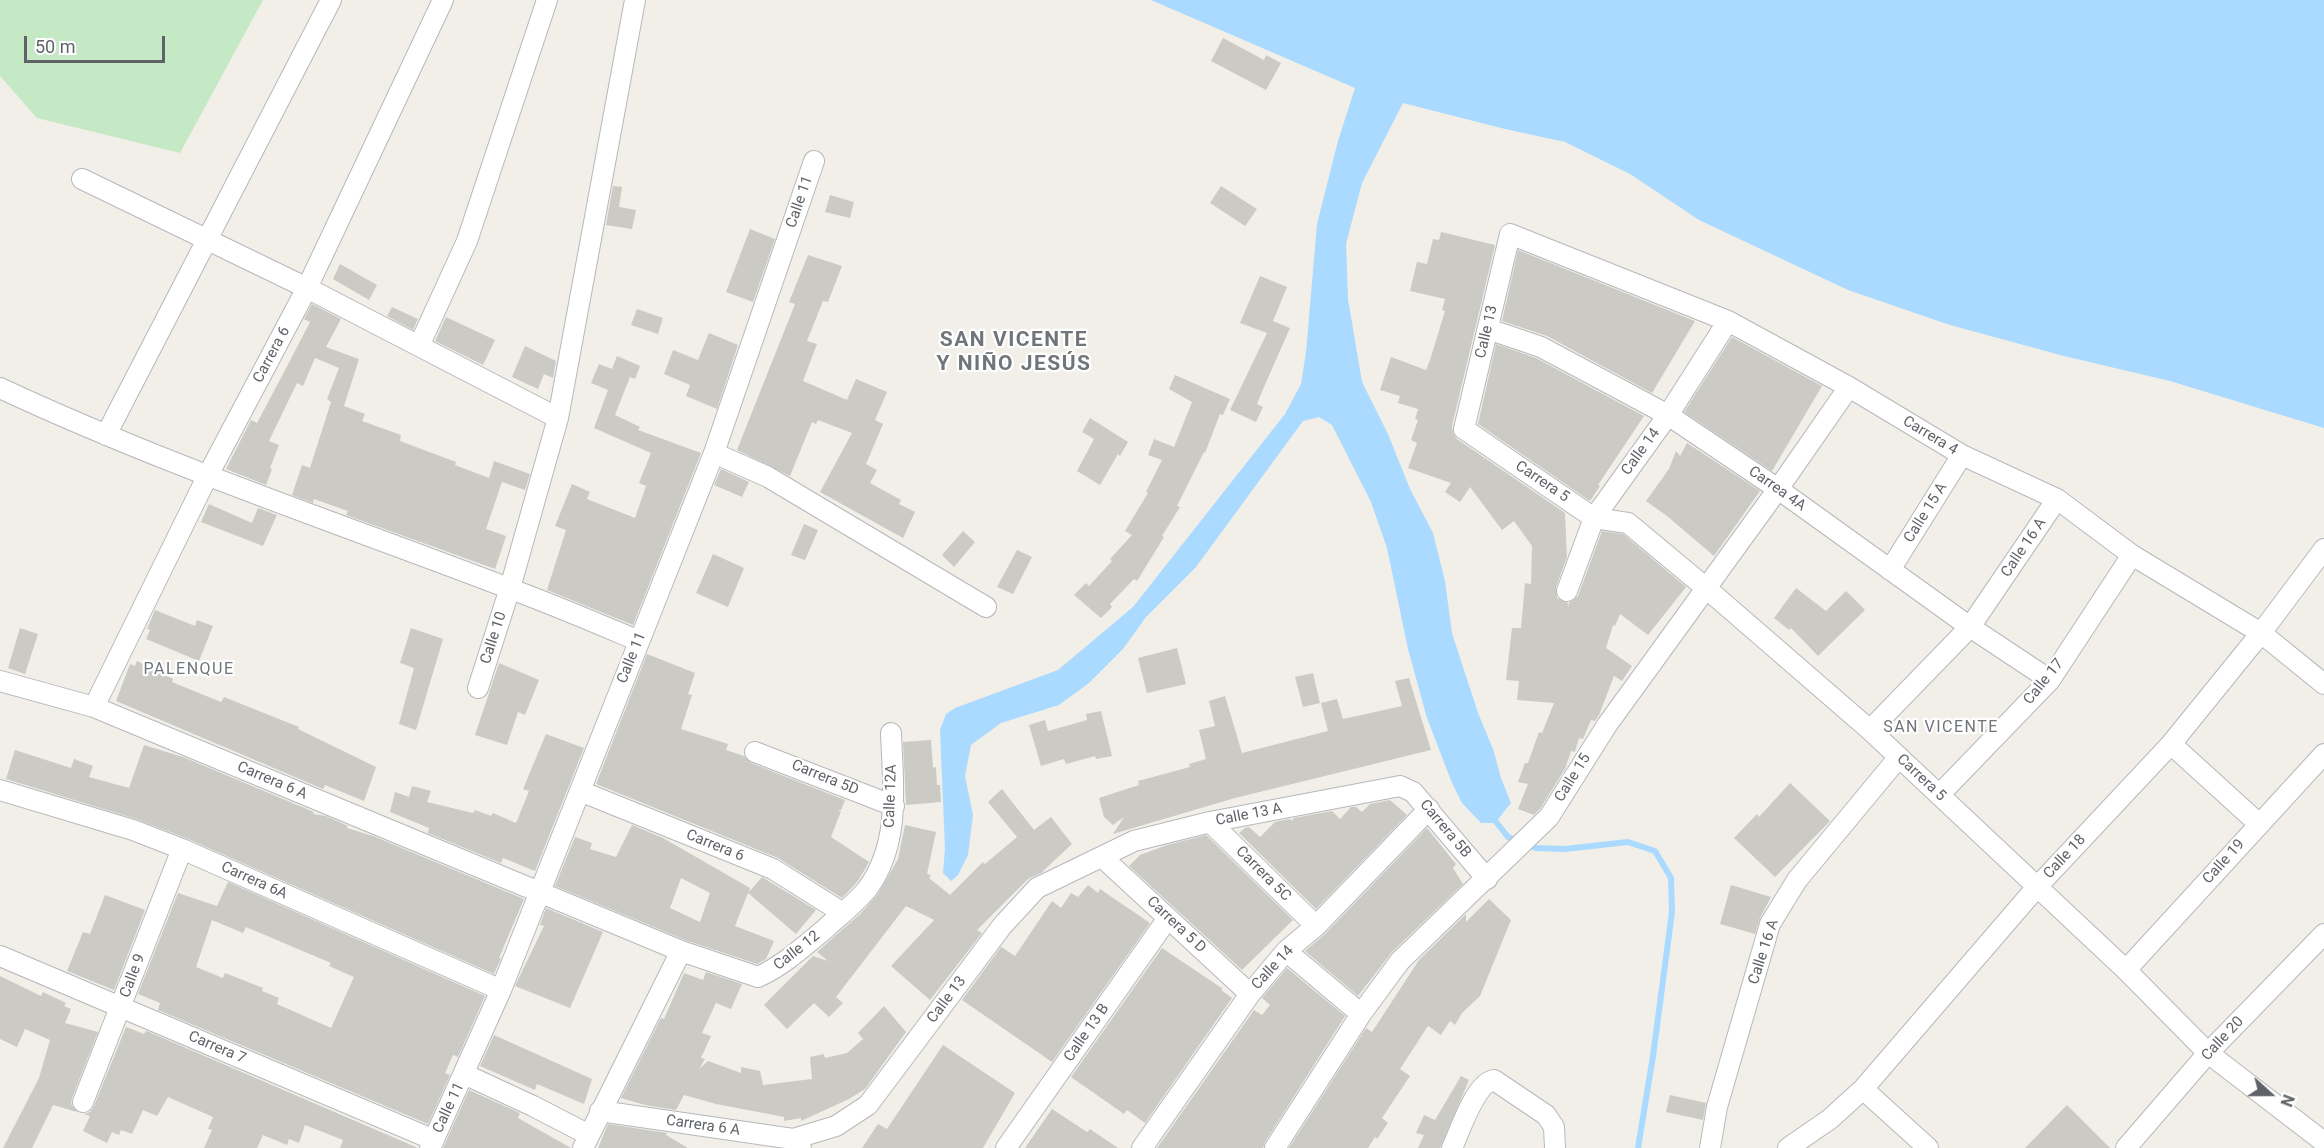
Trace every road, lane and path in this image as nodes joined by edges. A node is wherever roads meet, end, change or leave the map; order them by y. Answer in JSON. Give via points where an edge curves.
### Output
{"nodes":[{"id":1,"x":332,"y":0,"type":"edge"},
{"id":2,"x":443,"y":0,"type":"edge"},
{"id":3,"x":547,"y":0,"type":"edge"},
{"id":4,"x":635,"y":0,"type":"edge"},
{"id":5,"x":814,"y":161,"type":"dead end"},
{"id":6,"x":82,"y":179,"type":"dead end"},
{"id":7,"x":1510,"y":234,"type":"joint"},
{"id":8,"x":207,"y":240,"type":"junction"},
{"id":9,"x":308,"y":288,"type":"junction"},
{"id":10,"x":1728,"y":321,"type":"junction"},
{"id":11,"x":1488,"y":329,"type":"junction"},
{"id":12,"x":419,"y":346,"type":"junction"},
{"id":13,"x":1849,"y":387,"type":"junction"},
{"id":14,"x":0,"y":388,"type":"edge"},
{"id":15,"x":1668,"y":415,"type":"junction"},
{"id":16,"x":558,"y":418,"type":"junction"},
{"id":17,"x":1464,"y":429,"type":"joint"},
{"id":18,"x":106,"y":435,"type":"junction"},
{"id":19,"x":714,"y":453,"type":"junction"},
{"id":20,"x":1962,"y":456,"type":"junction"},
{"id":21,"x":207,"y":477,"type":"junction"},
{"id":22,"x":1778,"y":489,"type":"junction"},
{"id":23,"x":2057,"y":499,"type":"junction"},
{"id":24,"x":1594,"y":518,"type":"junction"},
{"id":25,"x":2323,"y":552,"type":"edge"},
{"id":26,"x":2132,"y":555,"type":"junction"},
{"id":27,"x":1890,"y":570,"type":"junction"},
{"id":28,"x":510,"y":588,"type":"junction"},
{"id":29,"x":1706,"y":588,"type":"junction"},
{"id":30,"x":1567,"y":591,"type":"dead end"},
{"id":31,"x":986,"y":607,"type":"dead end"},
{"id":32,"x":1970,"y":627,"type":"junction"},
{"id":33,"x":2261,"y":633,"type":"junction"},
{"id":34,"x":639,"y":641,"type":"junction"},
{"id":35,"x":2050,"y":680,"type":"junction"},
{"id":36,"x":0,"y":681,"type":"edge"},
{"id":37,"x":2324,"y":684,"type":"edge"},
{"id":38,"x":478,"y":688,"type":"dead end"},
{"id":39,"x":94,"y":707,"type":"junction"},
{"id":40,"x":1870,"y":730,"type":"junction"},
{"id":41,"x":891,"y":733,"type":"dead end"},
{"id":42,"x":2171,"y":744,"type":"junction"},
{"id":43,"x":755,"y":752,"type":"dead end"},
{"id":44,"x":2324,"y":754,"type":"edge"},
{"id":45,"x":1899,"y":757,"type":"junction"},
{"id":46,"x":1400,"y":786,"type":"joint"},
{"id":47,"x":0,"y":789,"type":"edge"},
{"id":48,"x":580,"y":791,"type":"junction"},
{"id":49,"x":1940,"y":795,"type":"junction"},
{"id":50,"x":894,"y":806,"type":"junction"},
{"id":51,"x":1429,"y":809,"type":"junction"},
{"id":52,"x":1210,"y":822,"type":"junction"},
{"id":53,"x":2259,"y":824,"type":"junction"},
{"id":54,"x":182,"y":849,"type":"junction"},
{"id":55,"x":1102,"y":857,"type":"junction"},
{"id":56,"x":884,"y":858,"type":"joint"},
{"id":57,"x":1487,"y":879,"type":"junction"},
{"id":58,"x":2036,"y":888,"type":"junction"},
{"id":59,"x":541,"y":893,"type":"junction"},
{"id":60,"x":843,"y":913,"type":"junction"},
{"id":61,"x":1168,"y":918,"type":"junction"},
{"id":62,"x":1316,"y":927,"type":"junction"},
{"id":63,"x":2324,"y":934,"type":"edge"},
{"id":64,"x":681,"y":951,"type":"junction"},
{"id":65,"x":1286,"y":951,"type":"junction"},
{"id":66,"x":0,"y":956,"type":"edge"},
{"id":67,"x":2126,"y":970,"type":"junction"},
{"id":68,"x":501,"y":990,"type":"junction"},
{"id":69,"x":1250,"y":994,"type":"junction"},
{"id":70,"x":121,"y":1007,"type":"junction"},
{"id":71,"x":1361,"y":1014,"type":"junction"},
{"id":72,"x":2208,"y":1053,"type":"junction"},
{"id":73,"x":464,"y":1074,"type":"junction"},
{"id":74,"x":1863,"y":1089,"type":"junction"},
{"id":75,"x":83,"y":1102,"type":"dead end"},
{"id":76,"x":600,"y":1111,"type":"junction"},
{"id":77,"x":586,"y":1142,"type":"edge"},
{"id":78,"x":2324,"y":1142,"type":"edge"},
{"id":79,"x":797,"y":1143,"type":"edge"},
{"id":80,"x":432,"y":1144,"type":"edge"},
{"id":81,"x":1006,"y":1148,"type":"edge"},
{"id":82,"x":1142,"y":1148,"type":"edge"},
{"id":83,"x":1275,"y":1148,"type":"edge"},
{"id":84,"x":1452,"y":1148,"type":"edge"},
{"id":85,"x":1555,"y":1148,"type":"edge"},
{"id":86,"x":1710,"y":1148,"type":"edge"},
{"id":87,"x":1788,"y":1148,"type":"edge"},
{"id":88,"x":1928,"y":1148,"type":"edge"},
{"id":89,"x":2126,"y":1148,"type":"edge"}],
"edges":[{"from":1,"to":8,"type":"street"},
{"from":2,"to":9,"type":"street","name":"Carrera 6"},
{"from":3,"to":12,"type":"street","via":[[468,241]]},
{"from":4,"to":16,"type":"street","name":"Calle 10"},
{"from":5,"to":19,"type":"street","name":"Calle 11"},
{"from":6,"to":8,"type":"street"},
{"from":7,"to":10,"type":"street","name":"Carrera 4"},
{"from":7,"to":11,"type":"street","name":"Calle 13"},
{"from":8,"to":9,"type":"street"},
{"from":8,"to":18,"type":"street"},
{"from":9,"to":12,"type":"street"},
{"from":9,"to":21,"type":"street","name":"Carrera 6"},
{"from":10,"to":13,"type":"street","name":"Carrera 4"},
{"from":10,"to":15,"type":"street","name":"Calle 14"},
{"from":11,"to":15,"type":"street","name":"Carrea 4A","via":[[1541,347]]},
{"from":11,"to":17,"type":"street","name":"Calle 13"},
{"from":12,"to":16,"type":"street"},
{"from":13,"to":20,"type":"street","name":"Carrera 4"},
{"from":13,"to":22,"type":"street","name":"Calle 15"},
{"from":14,"to":18,"type":"street"},
{"from":15,"to":22,"type":"street","name":"Carrea 4A"},
{"from":15,"to":24,"type":"street","name":"Calle 14"},
{"from":16,"to":28,"type":"street","name":"Calle 10"},
{"from":17,"to":24,"type":"street","name":"Carrera 5"},
{"from":18,"to":21,"type":"street"},
{"from":19,"to":31,"type":"street","via":[[768,477]]},
{"from":19,"to":34,"type":"street","name":"Calle 11"},
{"from":20,"to":23,"type":"street","name":"Carrera 4"},
{"from":20,"to":27,"type":"street","name":"Calle 15 A"},
{"from":21,"to":28,"type":"street"},
{"from":21,"to":39,"type":"street","name":"Carrera 6"},
{"from":22,"to":27,"type":"street","name":"Carrea 4A"},
{"from":22,"to":29,"type":"street","name":"Calle 15"},
{"from":23,"to":26,"type":"street","name":"Carrera 4"},
{"from":23,"to":32,"type":"street","name":"Calle 16 A"},
{"from":24,"to":29,"type":"street","name":"Carrera 5","via":[[1628,523]]},
{"from":24,"to":30,"type":"street","name":"Calle 14"},
{"from":25,"to":33,"type":"street","name":"Calle 18"},
{"from":26,"to":33,"type":"street","name":"Carrera 4"},
{"from":26,"to":35,"type":"street","name":"Calle 17"},
{"from":27,"to":32,"type":"street","name":"Carrea 4A"},
{"from":28,"to":34,"type":"street"},
{"from":28,"to":38,"type":"street","name":"Calle 10"},
{"from":29,"to":40,"type":"street","name":"Carrera 5"},
{"from":29,"to":57,"type":"street","name":"Calle 15","via":[[1607,725],[1549,817]]},
{"from":32,"to":35,"type":"street","name":"Carrea 4A"},
{"from":32,"to":40,"type":"street","name":"Calle 16 A"},
{"from":33,"to":37,"type":"street","name":"Carrera 4"},
{"from":33,"to":42,"type":"street","name":"Calle 18"},
{"from":34,"to":48,"type":"street","name":"Calle 11"},
{"from":35,"to":49,"type":"street","name":"Calle 17"},
{"from":36,"to":39,"type":"street","name":"Carrera 6 A"},
{"from":39,"to":59,"type":"street","name":"Carrera 6 A"},
{"from":40,"to":45,"type":"street","name":"Carrera 5"},
{"from":41,"to":50,"type":"street","name":"Calle 12A"},
{"from":42,"to":53,"type":"street"},
{"from":42,"to":58,"type":"street","name":"Calle 18"},
{"from":43,"to":50,"type":"street","name":"Carrera 5D"},
{"from":44,"to":53,"type":"street","name":"Calle 19"},
{"from":45,"to":49,"type":"street","name":"Carrera 5"},
{"from":45,"to":86,"type":"street","name":"Calle 16 A","via":[[1797,880],[1770,924],[1717,1107]]},
{"from":46,"to":51,"type":"street","name":"Carrera 5B","via":[[1413,792]]},
{"from":46,"to":52,"type":"street","name":"Calle 13 A"},
{"from":47,"to":54,"type":"street","name":"Carrera 6A"},
{"from":48,"to":59,"type":"street","name":"Calle 11"},
{"from":48,"to":60,"type":"street","name":"Carrera 6","via":[[772,869]]},
{"from":49,"to":58,"type":"street","name":"Carrera 5"},
{"from":50,"to":56,"type":"street","name":"Calle 12A"},
{"from":51,"to":57,"type":"street","name":"Carrera 5B"},
{"from":51,"to":62,"type":"street","name":"Calle 14"},
{"from":52,"to":55,"type":"street","name":"Calle 13 A","via":[[1134,841]]},
{"from":52,"to":62,"type":"street","name":"Carrera 5C"},
{"from":53,"to":67,"type":"street","name":"Calle 19"},
{"from":54,"to":68,"type":"street","name":"Carrera 6A"},
{"from":54,"to":70,"type":"street","name":"Calle 9"},
{"from":55,"to":61,"type":"street","name":"Carrera 5 D"},
{"from":55,"to":79,"type":"street","name":"Calle 13","via":[[1037,888],[1002,926],[868,1105],[836,1126]]},
{"from":56,"to":60,"type":"street","name":"Calle 12","via":[[867,889]]},
{"from":57,"to":71,"type":"street","name":"Calle 15","via":[[1400,961]]},
{"from":58,"to":67,"type":"street","name":"Carrera 5"},
{"from":58,"to":74,"type":"street","name":"Calle 18"},
{"from":59,"to":64,"type":"street","name":"Calle 12"},
{"from":59,"to":68,"type":"street","name":"Calle 11"},
{"from":60,"to":64,"type":"street","name":"Calle 12","via":[[793,956],[758,977]]},
{"from":61,"to":69,"type":"street","name":"Carrera 5 D"},
{"from":61,"to":81,"type":"street","name":"Calle 13 B"},
{"from":62,"to":65,"type":"street","name":"Calle 14"},
{"from":63,"to":72,"type":"street","name":"Calle 20"},
{"from":64,"to":76,"type":"street"},
{"from":65,"to":69,"type":"street","name":"Calle 14"},
{"from":65,"to":71,"type":"street"},
{"from":66,"to":70,"type":"street","name":"Carrera 7"},
{"from":67,"to":72,"type":"street","name":"Carrera 5"},
{"from":68,"to":73,"type":"street","name":"Calle 11"},
{"from":69,"to":82,"type":"street","name":"Calle 14"},
{"from":70,"to":75,"type":"street","name":"Calle 9"},
{"from":70,"to":80,"type":"street","name":"Carrera 7"},
{"from":71,"to":83,"type":"street","name":"Calle 15"},
{"from":72,"to":78,"type":"street","name":"Carrera 5"},
{"from":72,"to":89,"type":"street","name":"Calle 20"},
{"from":73,"to":77,"type":"street","via":[[533,1106]]},
{"from":73,"to":80,"type":"street","name":"Calle 11"},
{"from":74,"to":87,"type":"street","name":"Calle 18","via":[[1830,1119]]},
{"from":74,"to":88,"type":"street"},
{"from":76,"to":77,"type":"street"},
{"from":76,"to":79,"type":"street","name":"Carrera 6 A"},
{"from":84,"to":85,"type":"street","via":[[1478,1092],[1487,1081],[1494,1080],[1546,1115],[1554,1127]]}]}
